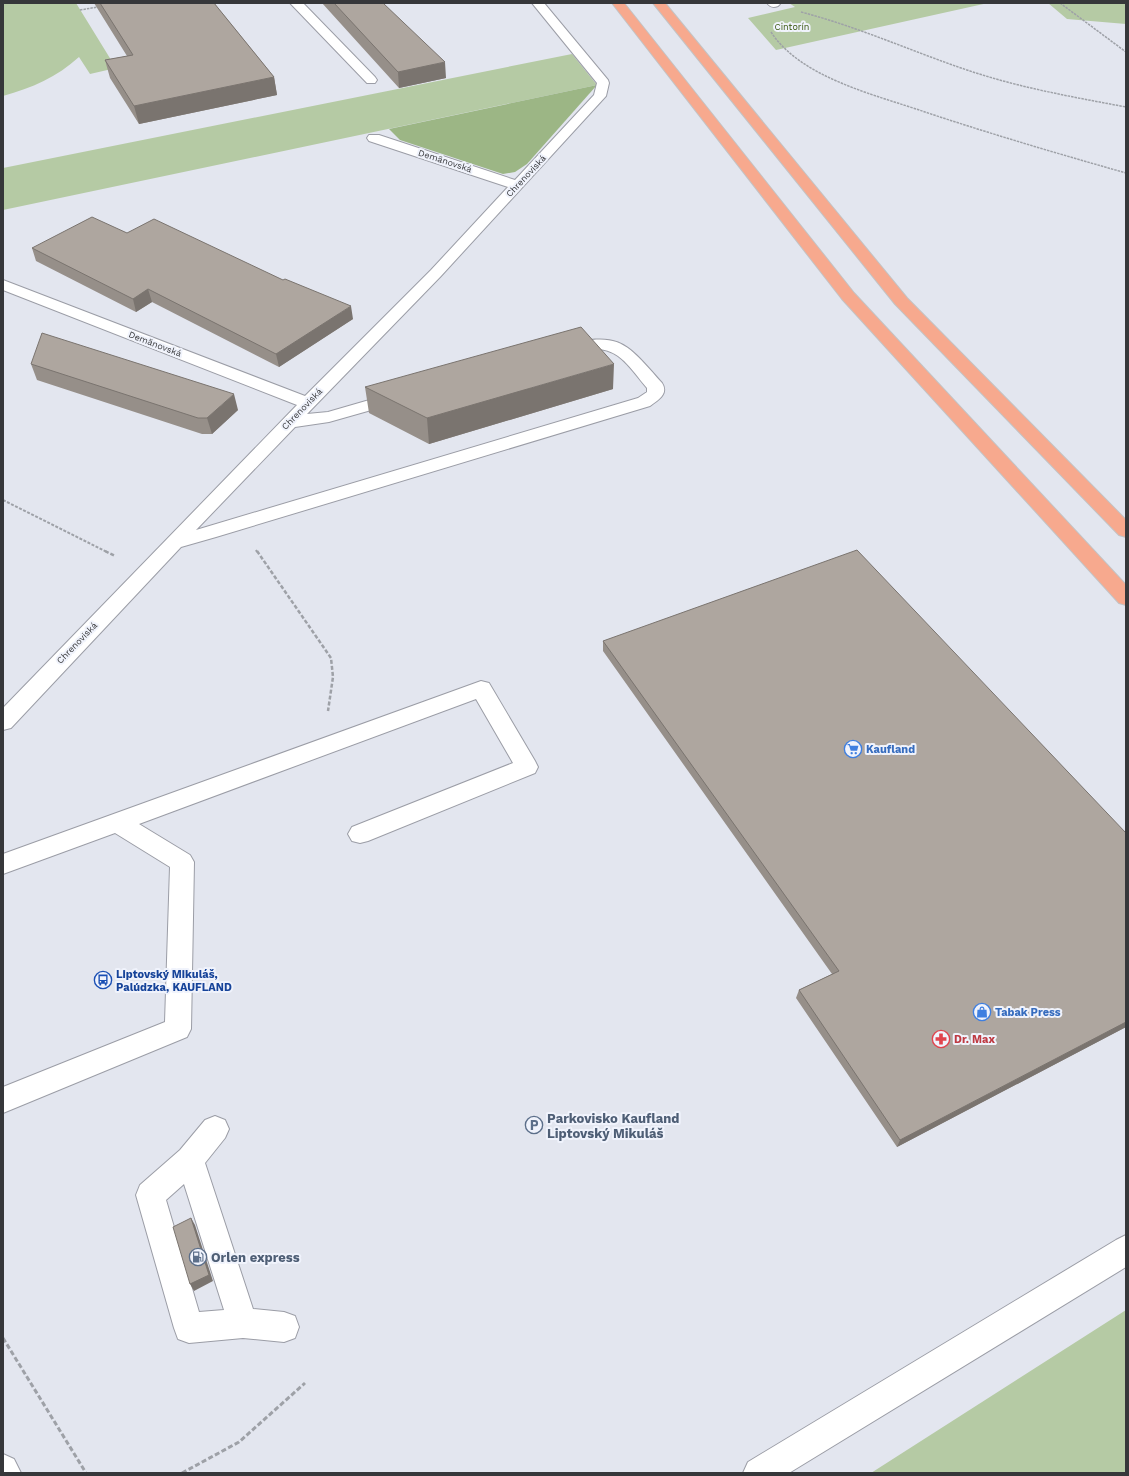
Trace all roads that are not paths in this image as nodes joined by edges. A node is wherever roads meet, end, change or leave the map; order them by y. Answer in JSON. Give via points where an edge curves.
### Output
{"nodes":[{"id":1,"x":296,"y":3,"type":"edge"},
{"id":2,"x":538,"y":3,"type":"edge"},
{"id":3,"x":618,"y":3,"type":"edge"},
{"id":4,"x":659,"y":3,"type":"edge"},
{"id":5,"x":371,"y":80,"type":"dead end"},
{"id":6,"x":374,"y":138,"type":"dead end"},
{"id":7,"x":517,"y":185,"type":"junction"},
{"id":8,"x":3,"y":285,"type":"edge"},
{"id":9,"x":549,"y":354,"type":"edge"},
{"id":10,"x":413,"y":393,"type":"edge"},
{"id":11,"x":308,"y":403,"type":"junction"},
{"id":12,"x":289,"y":422,"type":"junction"},
{"id":13,"x":1126,"y":531,"type":"edge"},
{"id":14,"x":174,"y":542,"type":"junction"},
{"id":15,"x":1126,"y":598,"type":"edge"},
{"id":16,"x":3,"y":722,"type":"edge"},
{"id":17,"x":118,"y":823,"type":"junction"},
{"id":18,"x":360,"y":834,"type":"dead end"},
{"id":19,"x":3,"y":864,"type":"edge"},
{"id":20,"x":3,"y":1100,"type":"edge"},
{"id":21,"x":215,"y":1130,"type":"dead end"},
{"id":22,"x":190,"y":1160,"type":"junction"},
{"id":23,"x":1126,"y":1250,"type":"edge"},
{"id":24,"x":243,"y":1323,"type":"junction"},
{"id":25,"x":284,"y":1327,"type":"dead end"},
{"id":26,"x":3,"y":1470,"type":"edge"},
{"id":27,"x":4,"y":1473,"type":"edge"},
{"id":28,"x":759,"y":1473,"type":"edge"}],
"edges":[{"from":1,"to":5,"type":"street"},
{"from":2,"to":7,"type":"street","name":"Chrenoviská","via":[[603,83],[600,96]]},
{"from":3,"to":15,"type":"main road","via":[[848,296]]},
{"from":4,"to":13,"type":"main road","via":[[901,301]]},
{"from":6,"to":7,"type":"street","name":"Demänovská"},
{"from":7,"to":11,"type":"street","name":"Chrenoviská","via":[[436,273]]},
{"from":8,"to":11,"type":"street","name":"Demänovská"},
{"from":9,"to":14,"type":"street","via":[[591,343],[614,345],[622,349],[651,381],[656,387],[656,392],[652,398],[644,402]]},
{"from":10,"to":12,"type":"street","via":[[330,417]]},
{"from":11,"to":12,"type":"street","name":"Chrenoviská"},
{"from":12,"to":14,"type":"street","name":"Chrenoviská"},
{"from":14,"to":16,"type":"street","name":"Chrenoviská"},
{"from":17,"to":18,"type":"street","via":[[481,689],[526,767]]},
{"from":17,"to":19,"type":"street"},
{"from":17,"to":20,"type":"street","via":[[182,862],[178,1029]]},
{"from":21,"to":22,"type":"street"},
{"from":22,"to":24,"type":"street"},
{"from":22,"to":24,"type":"street","via":[[150,1195],[189,1328]]},
{"from":23,"to":28,"type":"street"},
{"from":24,"to":25,"type":"street"},
{"from":26,"to":27,"type":"street"}]}
